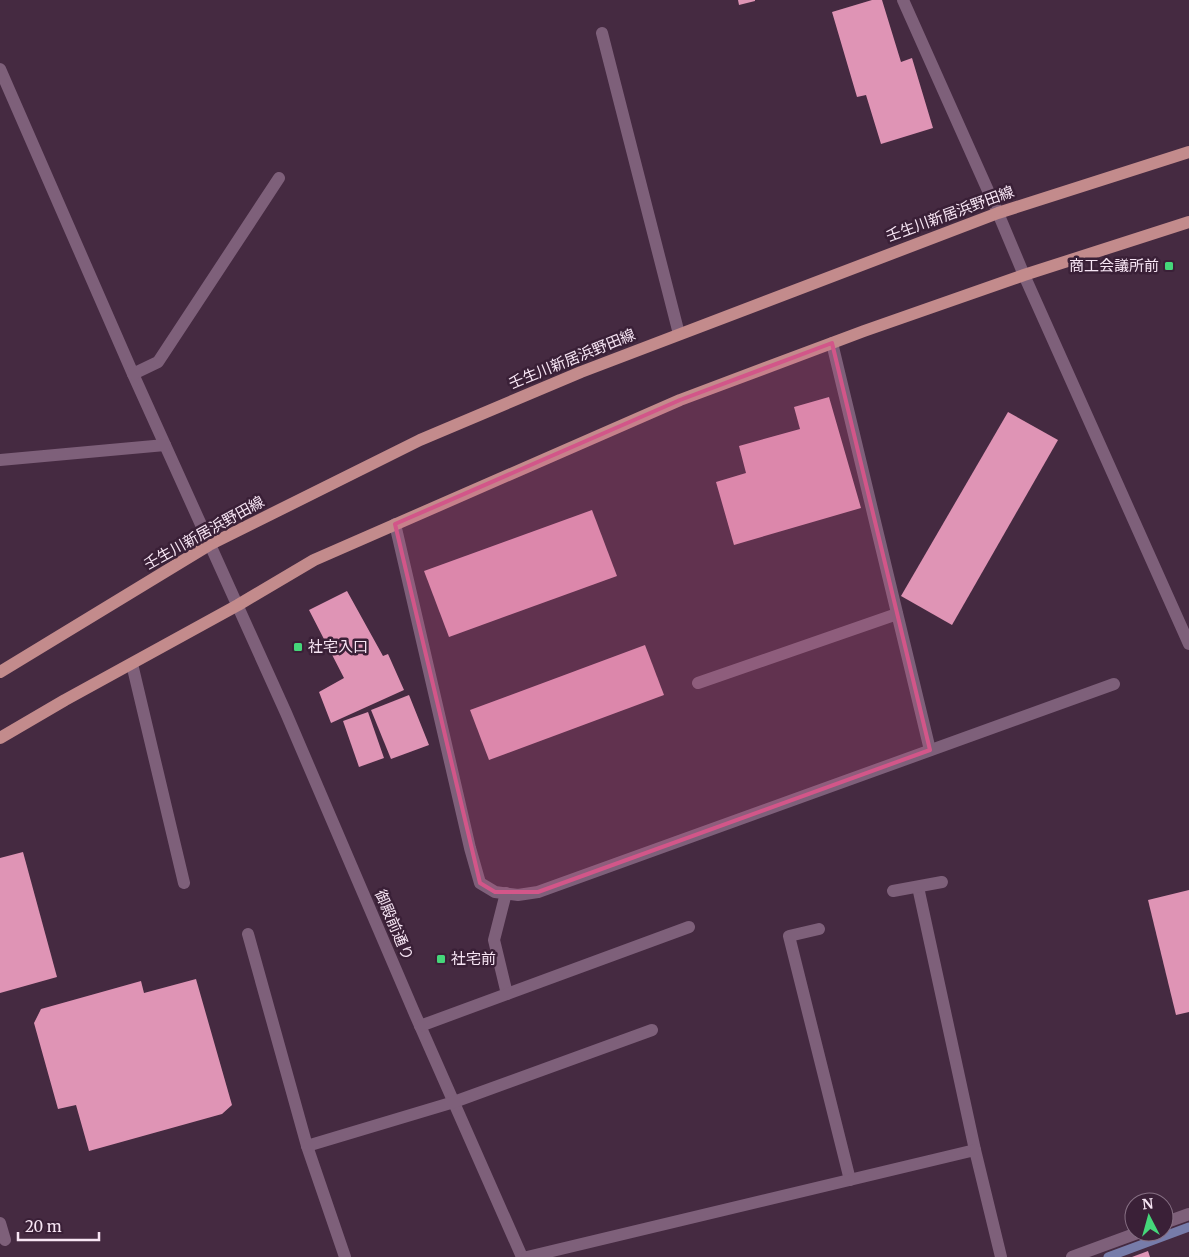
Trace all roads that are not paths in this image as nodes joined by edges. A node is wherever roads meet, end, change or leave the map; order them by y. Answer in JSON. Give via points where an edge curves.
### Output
{"nodes":[{"id":1,"x":903,"y":0,"type":"edge"},
{"id":2,"x":602,"y":34,"type":"dead end"},
{"id":3,"x":0,"y":69,"type":"edge"},
{"id":4,"x":6,"y":97,"type":"edge"},
{"id":5,"x":1189,"y":152,"type":"edge"},
{"id":6,"x":279,"y":178,"type":"dead end"},
{"id":7,"x":998,"y":212,"type":"junction"},
{"id":8,"x":1189,"y":222,"type":"edge"},
{"id":9,"x":1024,"y":275,"type":"junction"},
{"id":10,"x":679,"y":334,"type":"junction"},
{"id":11,"x":832,"y":343,"type":"junction"},
{"id":12,"x":133,"y":374,"type":"junction"},
{"id":13,"x":165,"y":445,"type":"junction"},
{"id":14,"x":0,"y":460,"type":"edge"},
{"id":15,"x":394,"y":524,"type":"junction"},
{"id":16,"x":209,"y":545,"type":"junction"},
{"id":17,"x":238,"y":605,"type":"junction"},
{"id":18,"x":897,"y":614,"type":"junction"},
{"id":19,"x":1189,"y":644,"type":"edge"},
{"id":20,"x":132,"y":664,"type":"junction"},
{"id":21,"x":0,"y":672,"type":"edge"},
{"id":22,"x":698,"y":682,"type":"dead end"},
{"id":23,"x":1114,"y":684,"type":"dead end"},
{"id":24,"x":0,"y":738,"type":"edge"},
{"id":25,"x":930,"y":750,"type":"junction"},
{"id":26,"x":942,"y":882,"type":"dead end"},
{"id":27,"x":184,"y":883,"type":"dead end"},
{"id":28,"x":918,"y":887,"type":"junction"},
{"id":29,"x":893,"y":891,"type":"dead end"},
{"id":30,"x":506,"y":893,"type":"junction"},
{"id":31,"x":689,"y":927,"type":"dead end"},
{"id":32,"x":819,"y":929,"type":"dead end"},
{"id":33,"x":248,"y":934,"type":"dead end"},
{"id":34,"x":507,"y":994,"type":"junction"},
{"id":35,"x":420,"y":1026,"type":"junction"},
{"id":36,"x":652,"y":1030,"type":"dead end"},
{"id":37,"x":454,"y":1102,"type":"junction"},
{"id":38,"x":307,"y":1146,"type":"junction"},
{"id":39,"x":975,"y":1150,"type":"junction"},
{"id":40,"x":850,"y":1180,"type":"junction"},
{"id":41,"x":1189,"y":1214,"type":"edge"},
{"id":42,"x":1174,"y":1219,"type":"edge"},
{"id":43,"x":0,"y":1223,"type":"edge"},
{"id":44,"x":1124,"y":1238,"type":"edge"},
{"id":45,"x":5,"y":1240,"type":"dead end"},
{"id":46,"x":345,"y":1257,"type":"edge"},
{"id":47,"x":522,"y":1257,"type":"edge"},
{"id":48,"x":527,"y":1257,"type":"edge"},
{"id":49,"x":1000,"y":1257,"type":"edge"},
{"id":50,"x":1072,"y":1257,"type":"edge"}],
"edges":[{"from":1,"to":7,"type":"street"},
{"from":2,"to":10,"type":"street"},
{"from":3,"to":4,"type":"street","name":"御殿前通り"},
{"from":4,"to":12,"type":"street","name":"御殿前通り"},
{"from":5,"to":7,"type":"main road","name":"壬生川新居浜野田線"},
{"from":6,"to":12,"type":"street","via":[[158,362]]},
{"from":7,"to":9,"type":"street"},
{"from":7,"to":10,"type":"main road","name":"壬生川新居浜野田線"},
{"from":8,"to":9,"type":"main road"},
{"from":9,"to":11,"type":"main road"},
{"from":9,"to":19,"type":"street"},
{"from":10,"to":16,"type":"main road","name":"壬生川新居浜野田線","via":[[420,440]]},
{"from":11,"to":15,"type":"main road","via":[[680,400]]},
{"from":11,"to":18,"type":"street"},
{"from":12,"to":13,"type":"street","name":"御殿前通り"},
{"from":13,"to":14,"type":"street"},
{"from":13,"to":16,"type":"street","name":"御殿前通り"},
{"from":15,"to":17,"type":"main road","via":[[314,560]]},
{"from":15,"to":30,"type":"street","via":[[480,884],[495,892]]},
{"from":16,"to":17,"type":"street","name":"御殿前通り"},
{"from":16,"to":21,"type":"main road","name":"壬生川新居浜野田線"},
{"from":17,"to":20,"type":"main road"},
{"from":17,"to":35,"type":"street","name":"御殿前通り"},
{"from":18,"to":22,"type":"street"},
{"from":18,"to":25,"type":"street"},
{"from":20,"to":24,"type":"main road"},
{"from":20,"to":27,"type":"street"},
{"from":23,"to":25,"type":"street"},
{"from":25,"to":30,"type":"street","via":[[538,892]]},
{"from":26,"to":28,"type":"street"},
{"from":28,"to":29,"type":"street"},
{"from":28,"to":39,"type":"street"},
{"from":30,"to":34,"type":"street","via":[[494,940]]},
{"from":31,"to":34,"type":"street"},
{"from":32,"to":40,"type":"street","via":[[789,936]]},
{"from":33,"to":38,"type":"street"},
{"from":34,"to":35,"type":"street"},
{"from":35,"to":37,"type":"street","name":"御殿前通り"},
{"from":36,"to":37,"type":"street"},
{"from":37,"to":38,"type":"street"},
{"from":37,"to":47,"type":"street","name":"御殿前通り"},
{"from":38,"to":46,"type":"street"},
{"from":39,"to":40,"type":"street"},
{"from":39,"to":49,"type":"street"},
{"from":40,"to":48,"type":"street"},
{"from":41,"to":42,"type":"street"},
{"from":43,"to":45,"type":"street"},
{"from":44,"to":50,"type":"street"}]}
